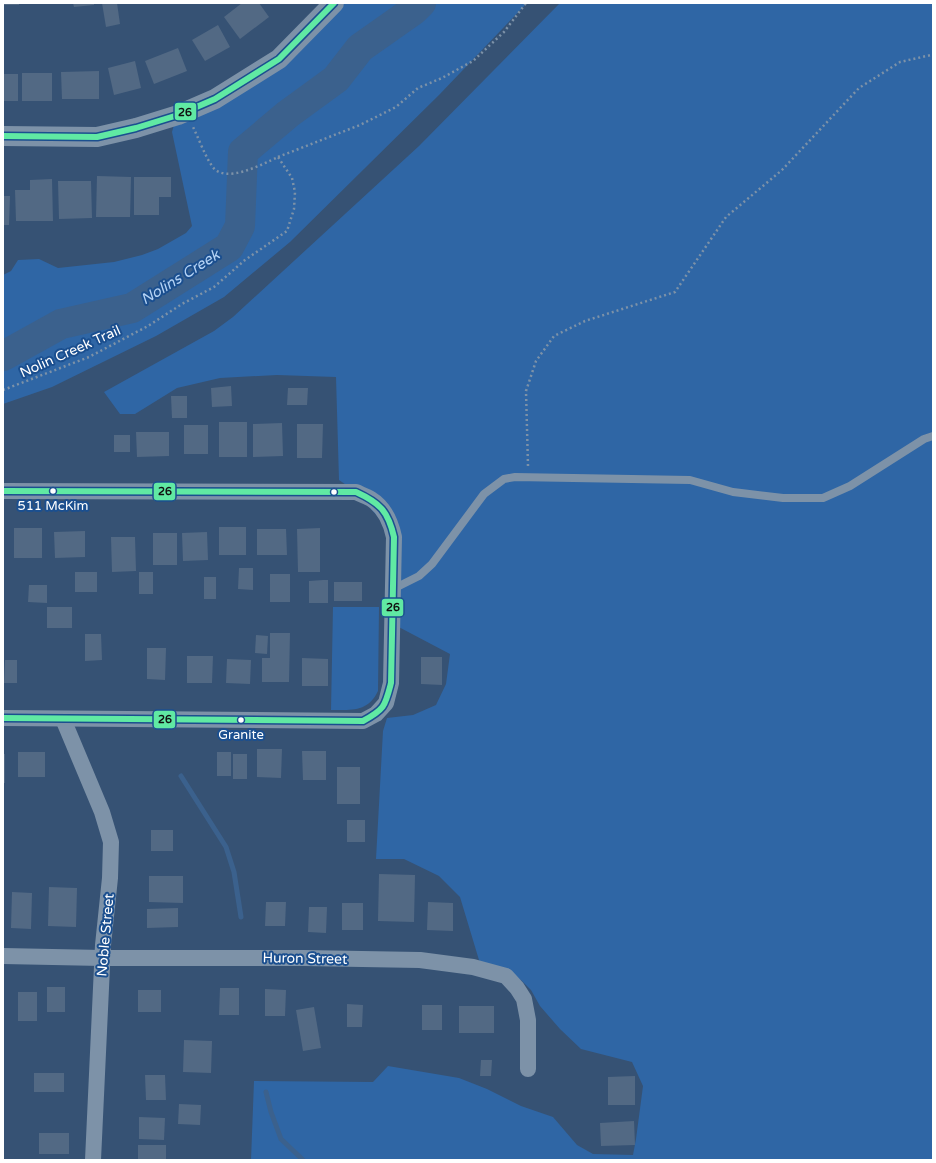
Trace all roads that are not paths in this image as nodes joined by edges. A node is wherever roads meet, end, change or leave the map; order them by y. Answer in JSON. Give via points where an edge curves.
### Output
{"nodes":[{"id":1,"x":334,"y":3,"type":"edge"},
{"id":2,"x":3,"y":136,"type":"edge"},
{"id":3,"x":933,"y":436,"type":"edge"},
{"id":4,"x":3,"y":491,"type":"edge"},
{"id":5,"x":393,"y":589,"type":"junction"},
{"id":6,"x":3,"y":718,"type":"edge"},
{"id":7,"x":63,"y":719,"type":"junction"},
{"id":8,"x":3,"y":956,"type":"edge"},
{"id":9,"x":102,"y":958,"type":"junction"},
{"id":10,"x":528,"y":1069,"type":"dead end"},
{"id":11,"x":93,"y":1160,"type":"edge"}],
"edges":[{"from":1,"to":2,"type":"street","via":[[279,58],[215,99],[186,112],[97,137]]},
{"from":3,"to":5,"type":"lane","via":[[924,439],[850,486],[823,498],[783,498],[733,492],[690,480],[515,477],[504,479],[484,494],[432,564],[419,576]]},
{"from":4,"to":5,"type":"street","via":[[356,492],[372,499],[390,523],[394,537]]},
{"from":5,"to":7,"type":"street","via":[[391,683],[386,703],[376,714],[363,721]]},
{"from":6,"to":7,"type":"street"},
{"from":7,"to":9,"type":"street","name":"Noble Street","via":[[102,812],[111,842]]},
{"from":8,"to":9,"type":"street","name":"Huron Street"},
{"from":9,"to":10,"type":"street","name":"Huron Street","via":[[420,960],[473,967],[506,976],[524,999],[528,1020]]},
{"from":9,"to":11,"type":"street","name":"Noble Street"}]}
